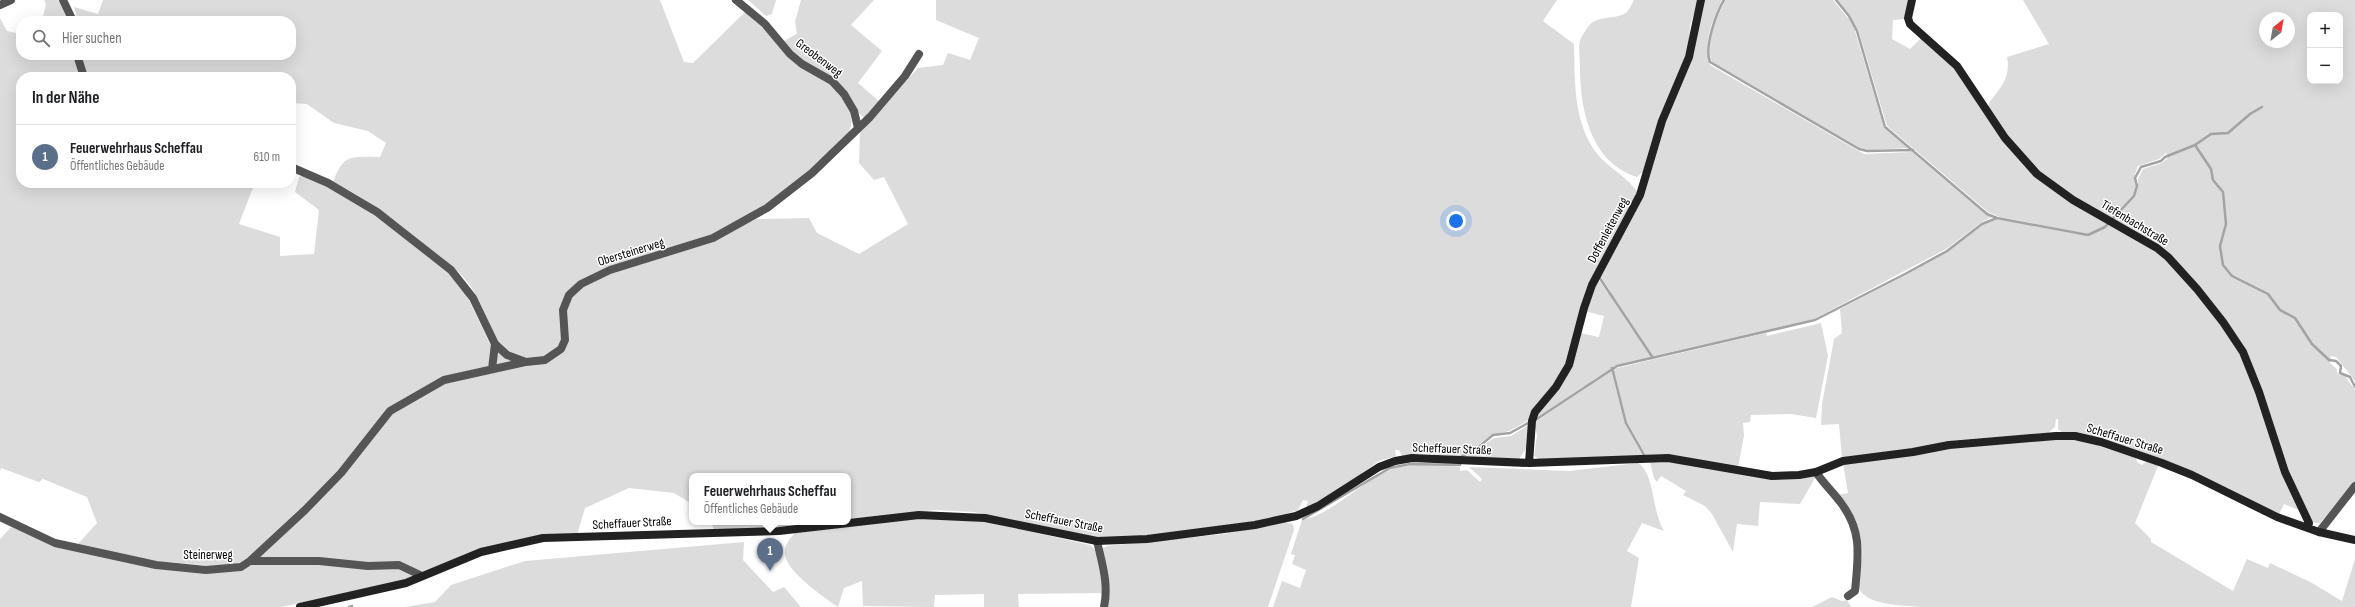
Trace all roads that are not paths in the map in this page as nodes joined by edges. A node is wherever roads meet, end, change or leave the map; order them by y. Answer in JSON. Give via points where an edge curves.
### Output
{"nodes":[{"id":1,"x":12,"y":0,"type":"edge"},
{"id":2,"x":63,"y":0,"type":"edge"},
{"id":3,"x":736,"y":0,"type":"edge"},
{"id":4,"x":1701,"y":0,"type":"edge"},
{"id":5,"x":1912,"y":0,"type":"edge"},
{"id":6,"x":0,"y":5,"type":"edge"},
{"id":7,"x":71,"y":16,"type":"edge"},
{"id":8,"x":919,"y":54,"type":"dead end"},
{"id":9,"x":79,"y":60,"type":"edge"},
{"id":10,"x":82,"y":72,"type":"edge"},
{"id":11,"x":858,"y":128,"type":"junction"},
{"id":12,"x":296,"y":169,"type":"edge"},
{"id":13,"x":495,"y":344,"type":"junction"},
{"id":14,"x":526,"y":362,"type":"junction"},
{"id":15,"x":492,"y":369,"type":"junction"},
{"id":16,"x":1530,"y":464,"type":"junction"},
{"id":17,"x":1816,"y":472,"type":"junction"},
{"id":18,"x":2355,"y":486,"type":"edge"},
{"id":19,"x":0,"y":517,"type":"edge"},
{"id":20,"x":851,"y":523,"type":"edge"},
{"id":21,"x":832,"y":525,"type":"edge"},
{"id":22,"x":2308,"y":528,"type":"junction"},
{"id":23,"x":2319,"y":532,"type":"junction"},
{"id":24,"x":2355,"y":540,"type":"edge"},
{"id":25,"x":1097,"y":542,"type":"junction"},
{"id":26,"x":250,"y":561,"type":"junction"},
{"id":27,"x":420,"y":576,"type":"junction"},
{"id":28,"x":1848,"y":596,"type":"dead end"},
{"id":29,"x":300,"y":607,"type":"edge"},
{"id":30,"x":1104,"y":607,"type":"edge"}],
"edges":[{"from":1,"to":6,"type":"street"},
{"from":2,"to":7,"type":"street"},
{"from":3,"to":11,"type":"street","name":"Greobenweg","via":[[765,24],[790,54],[832,81],[854,111]]},
{"from":4,"to":16,"type":"street","name":"Doffenleitenweg","via":[[1689,57],[1662,121],[1640,194],[1592,285],[1569,365],[1532,420]]},
{"from":5,"to":22,"type":"street","name":"Tiefenbachstraße","via":[[1908,18],[1910,24],[1957,66],[2005,138],[2029,165],[2067,196],[2156,248],[2184,274],[2223,322],[2249,365],[2285,472],[2309,523]]},
{"from":8,"to":11,"type":"street","name":"Obersteinerweg","via":[[905,76]]},
{"from":9,"to":10,"type":"street"},
{"from":11,"to":14,"type":"street","name":"Obersteinerweg","via":[[812,173],[761,211],[712,238],[610,270],[581,284],[569,295],[563,310],[564,340],[561,349],[545,360]]},
{"from":12,"to":13,"type":"street","name":"Obersteinerweg","via":[[328,183],[377,212],[451,270],[473,298]]},
{"from":13,"to":14,"type":"street","name":"Obersteinerweg","via":[[507,355]]},
{"from":13,"to":15,"type":"street"},
{"from":14,"to":15,"type":"street"},
{"from":15,"to":26,"type":"street","via":[[444,380],[390,411],[341,473]]},
{"from":16,"to":17,"type":"street","name":"Scheffauer Straße","via":[[1668,458],[1772,476]]},
{"from":16,"to":25,"type":"street","name":"Scheffauer Straße","via":[[1412,458],[1395,461],[1379,467],[1330,499],[1296,516],[1248,526],[1147,539]]},
{"from":17,"to":22,"type":"street","name":"Scheffauer Straße","via":[[1843,460],[1973,442],[2075,436],[2162,462],[2277,517]]},
{"from":17,"to":28,"type":"street","via":[[1846,509],[1858,538],[1854,591]]},
{"from":18,"to":23,"type":"street"},
{"from":19,"to":26,"type":"street","name":"Steinerweg","via":[[55,543],[156,565],[206,570],[241,567]]},
{"from":20,"to":25,"type":"street","name":"Scheffauer Straße","via":[[919,515],[985,518]]},
{"from":21,"to":27,"type":"street","name":"Scheffauer Straße","via":[[779,531],[543,538],[481,552]]},
{"from":22,"to":23,"type":"street","name":"Scheffauer Straße"},
{"from":23,"to":24,"type":"street","name":"Scheffauer Straße"},
{"from":25,"to":30,"type":"street","via":[[1105,573],[1107,593]]},
{"from":26,"to":27,"type":"street","name":"Steinerweg","via":[[399,565]]},
{"from":27,"to":29,"type":"street","name":"Scheffauer Straße","via":[[368,593]]}]}
